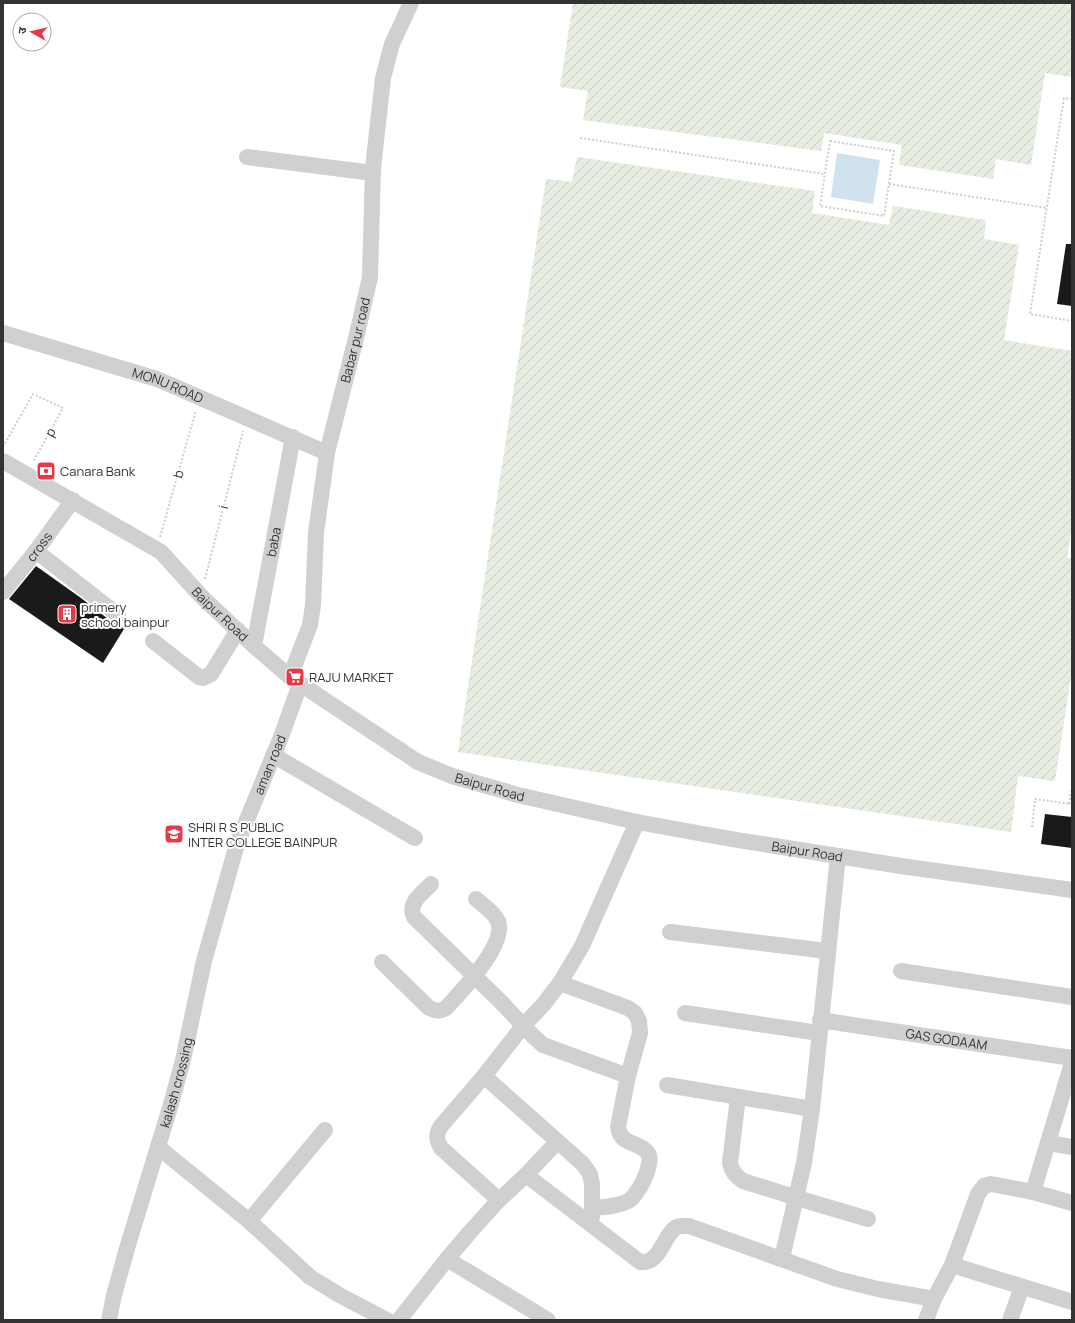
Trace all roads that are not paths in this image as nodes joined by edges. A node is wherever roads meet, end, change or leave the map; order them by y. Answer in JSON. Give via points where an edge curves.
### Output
{"nodes":[{"id":1,"x":411,"y":3,"type":"edge"},
{"id":2,"x":247,"y":157,"type":"dead end"},
{"id":3,"x":373,"y":173,"type":"junction"},
{"id":4,"x":3,"y":333,"type":"edge"},
{"id":5,"x":292,"y":437,"type":"junction"},
{"id":6,"x":327,"y":452,"type":"junction"},
{"id":7,"x":3,"y":461,"type":"edge"},
{"id":8,"x":73,"y":500,"type":"junction"},
{"id":9,"x":36,"y":551,"type":"junction"},
{"id":10,"x":3,"y":592,"type":"edge"},
{"id":11,"x":118,"y":615,"type":"dead end"},
{"id":12,"x":238,"y":630,"type":"junction"},
{"id":13,"x":153,"y":641,"type":"dead end"},
{"id":14,"x":254,"y":646,"type":"junction"},
{"id":15,"x":295,"y":680,"type":"junction"},
{"id":16,"x":273,"y":755,"type":"junction"},
{"id":17,"x":637,"y":822,"type":"junction"},
{"id":18,"x":415,"y":838,"type":"dead end"},
{"id":19,"x":237,"y":844,"type":"joint"},
{"id":20,"x":838,"y":856,"type":"junction"},
{"id":21,"x":431,"y":884,"type":"dead end"},
{"id":22,"x":1072,"y":890,"type":"edge"},
{"id":23,"x":476,"y":898,"type":"dead end"},
{"id":24,"x":670,"y":932,"type":"dead end"},
{"id":25,"x":827,"y":951,"type":"junction"},
{"id":26,"x":382,"y":962,"type":"dead end"},
{"id":27,"x":901,"y":971,"type":"dead end"},
{"id":28,"x":474,"y":976,"type":"junction"},
{"id":29,"x":560,"y":982,"type":"junction"},
{"id":30,"x":1072,"y":997,"type":"edge"},
{"id":31,"x":685,"y":1013,"type":"dead end"},
{"id":32,"x":523,"y":1026,"type":"junction"},
{"id":33,"x":820,"y":1027,"type":"junction"},
{"id":34,"x":1072,"y":1058,"type":"edge"},
{"id":35,"x":1072,"y":1063,"type":"edge"},
{"id":36,"x":484,"y":1076,"type":"junction"},
{"id":37,"x":628,"y":1076,"type":"junction"},
{"id":38,"x":668,"y":1085,"type":"dead end"},
{"id":39,"x":738,"y":1097,"type":"junction"},
{"id":40,"x":812,"y":1109,"type":"junction"},
{"id":41,"x":325,"y":1130,"type":"dead end"},
{"id":42,"x":557,"y":1142,"type":"junction"},
{"id":43,"x":1048,"y":1143,"type":"junction"},
{"id":44,"x":158,"y":1147,"type":"junction"},
{"id":45,"x":1072,"y":1147,"type":"edge"},
{"id":46,"x":526,"y":1175,"type":"junction"},
{"id":47,"x":1033,"y":1192,"type":"junction"},
{"id":48,"x":797,"y":1198,"type":"junction"},
{"id":49,"x":499,"y":1200,"type":"junction"},
{"id":50,"x":1072,"y":1204,"type":"edge"},
{"id":51,"x":592,"y":1208,"type":"junction"},
{"id":52,"x":868,"y":1219,"type":"dead end"},
{"id":53,"x":248,"y":1221,"type":"junction"},
{"id":54,"x":591,"y":1226,"type":"junction"},
{"id":55,"x":782,"y":1258,"type":"junction"},
{"id":56,"x":447,"y":1259,"type":"junction"},
{"id":57,"x":952,"y":1265,"type":"junction"},
{"id":58,"x":1022,"y":1287,"type":"junction"},
{"id":59,"x":934,"y":1299,"type":"junction"},
{"id":60,"x":1072,"y":1302,"type":"edge"},
{"id":61,"x":109,"y":1320,"type":"edge"},
{"id":62,"x":386,"y":1320,"type":"edge"},
{"id":63,"x":399,"y":1320,"type":"edge"},
{"id":64,"x":548,"y":1320,"type":"edge"},
{"id":65,"x":926,"y":1320,"type":"edge"},
{"id":66,"x":1010,"y":1320,"type":"edge"}],
"edges":[{"from":1,"to":3,"type":"street","name":"Babar pur road","via":[[392,44],[383,78]]},
{"from":2,"to":3,"type":"street"},
{"from":3,"to":6,"type":"street","name":"Babar pur road","via":[[370,277]]},
{"from":4,"to":5,"type":"street","name":"MONU ROAD","via":[[157,379]]},
{"from":5,"to":6,"type":"street","name":"MONU ROAD"},
{"from":5,"to":14,"type":"street","name":"baba"},
{"from":6,"to":15,"type":"street","name":"Babar pur road","via":[[316,533],[313,605]]},
{"from":7,"to":8,"type":"street","name":"Baipur Road"},
{"from":8,"to":9,"type":"street","name":"cross"},
{"from":8,"to":12,"type":"street","name":"Baipur Road","via":[[161,552],[201,596]]},
{"from":9,"to":10,"type":"street","name":"cross"},
{"from":9,"to":11,"type":"street"},
{"from":12,"to":13,"type":"street","via":[[211,674],[203,678]]},
{"from":12,"to":14,"type":"street","name":"Baipur Road"},
{"from":14,"to":15,"type":"street","name":"Baipur Road"},
{"from":15,"to":16,"type":"street","name":"aman road","via":[[281,737]]},
{"from":15,"to":17,"type":"street","name":"Baipur Road","via":[[418,762],[452,776],[518,795]]},
{"from":16,"to":18,"type":"street"},
{"from":16,"to":19,"type":"street","name":"aman road"},
{"from":17,"to":20,"type":"street","name":"Baipur Road"},
{"from":17,"to":29,"type":"street","via":[[582,946]]},
{"from":19,"to":44,"type":"street","name":"kalash crossing","via":[[204,961],[172,1104]]},
{"from":20,"to":22,"type":"street","name":"Baipur Road"},
{"from":20,"to":25,"type":"street"},
{"from":21,"to":28,"type":"street","via":[[414,901],[411,912]]},
{"from":23,"to":28,"type":"street","via":[[498,920],[499,930],[496,942]]},
{"from":24,"to":25,"type":"street"},
{"from":25,"to":33,"type":"street"},
{"from":26,"to":28,"type":"street","via":[[435,1011],[446,1008]]},
{"from":27,"to":30,"type":"street"},
{"from":28,"to":32,"type":"street"},
{"from":29,"to":32,"type":"street"},
{"from":29,"to":37,"type":"street","via":[[636,1013],[640,1032]]},
{"from":31,"to":33,"type":"street","name":"GAS GODAAM"},
{"from":32,"to":36,"type":"street"},
{"from":32,"to":37,"type":"street","via":[[543,1044]]},
{"from":33,"to":34,"type":"street","name":"GAS GODAAM"},
{"from":33,"to":40,"type":"street"},
{"from":35,"to":43,"type":"street"},
{"from":36,"to":42,"type":"street"},
{"from":36,"to":49,"type":"street","via":[[440,1126],[437,1140],[441,1148]]},
{"from":37,"to":51,"type":"street","via":[[619,1119],[619,1134],[623,1139],[647,1152],[648,1168],[638,1192],[630,1200],[617,1205]]},
{"from":38,"to":39,"type":"street"},
{"from":39,"to":40,"type":"street"},
{"from":39,"to":48,"type":"street","via":[[730,1163],[732,1170],[744,1181]]},
{"from":40,"to":48,"type":"street"},
{"from":41,"to":53,"type":"street"},
{"from":42,"to":46,"type":"street"},
{"from":42,"to":51,"type":"street","via":[[583,1164],[590,1174]]},
{"from":43,"to":45,"type":"street"},
{"from":43,"to":47,"type":"street"},
{"from":44,"to":53,"type":"street"},
{"from":44,"to":61,"type":"street","name":"kalash crossing","via":[[128,1245]]},
{"from":46,"to":49,"type":"street"},
{"from":46,"to":54,"type":"street"},
{"from":47,"to":50,"type":"street"},
{"from":47,"to":57,"type":"street","via":[[991,1184],[984,1186],[978,1194]]},
{"from":48,"to":52,"type":"street"},
{"from":48,"to":55,"type":"street"},
{"from":49,"to":56,"type":"street"},
{"from":51,"to":54,"type":"street"},
{"from":53,"to":62,"type":"street","via":[[310,1277]]},
{"from":54,"to":55,"type":"street","via":[[640,1262],[648,1262],[655,1257],[674,1228],[681,1225]]},
{"from":55,"to":59,"type":"street","via":[[844,1280]]},
{"from":56,"to":63,"type":"street"},
{"from":56,"to":64,"type":"street"},
{"from":57,"to":58,"type":"street"},
{"from":57,"to":59,"type":"street"},
{"from":58,"to":60,"type":"street"},
{"from":58,"to":66,"type":"street"},
{"from":59,"to":65,"type":"street"}]}
